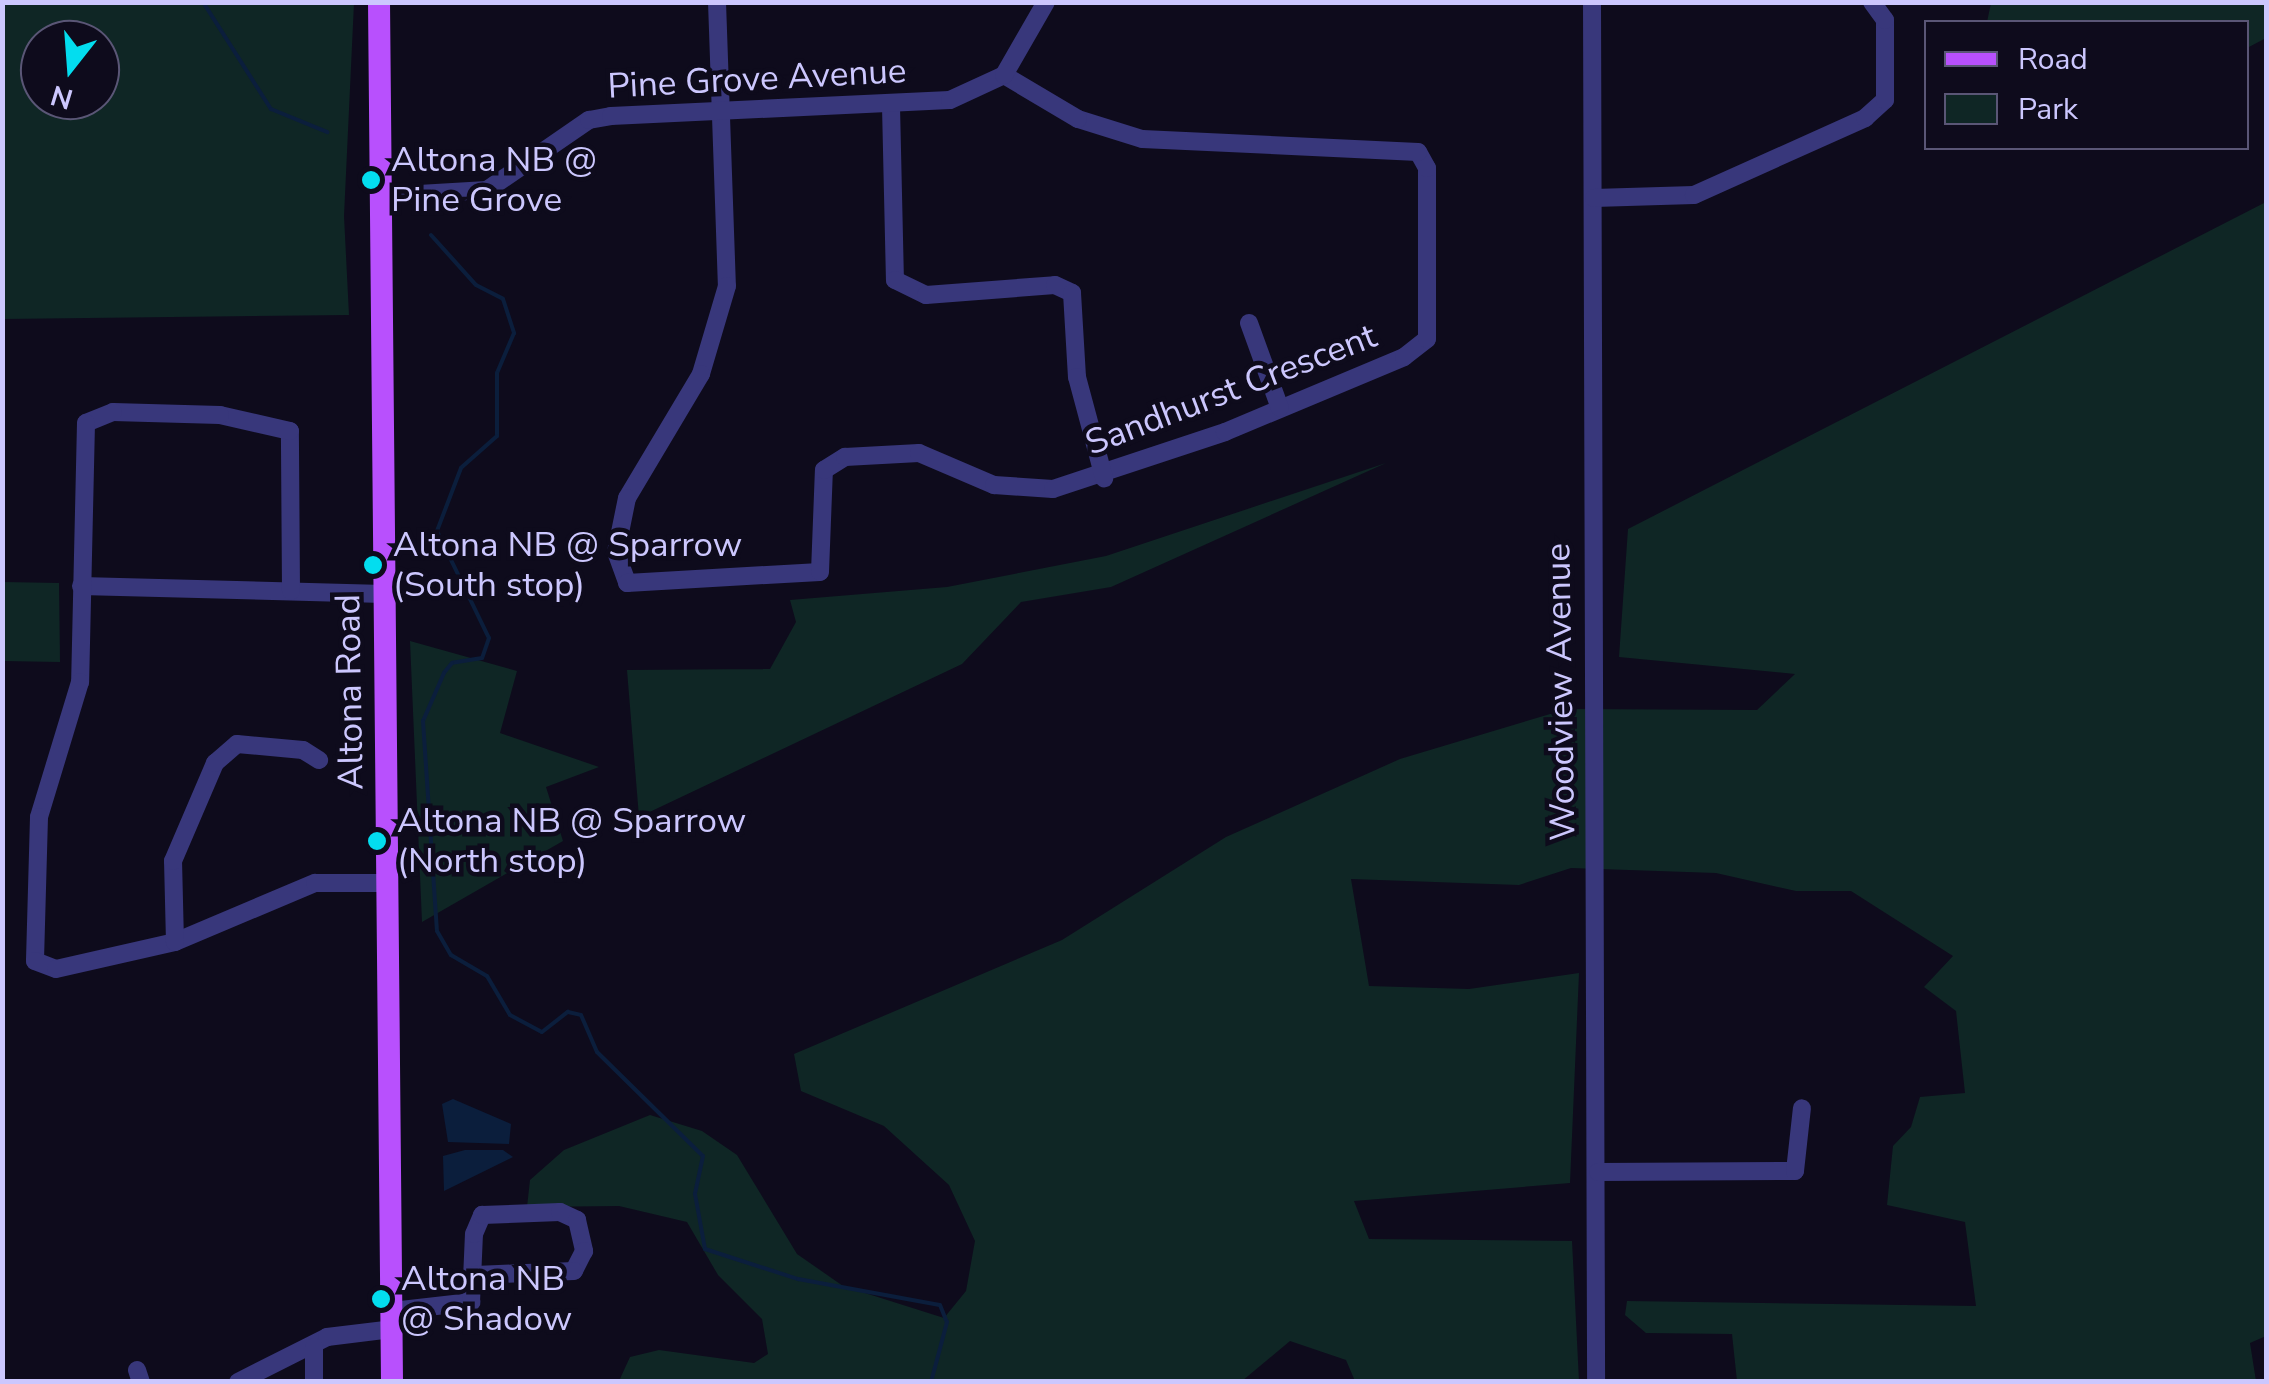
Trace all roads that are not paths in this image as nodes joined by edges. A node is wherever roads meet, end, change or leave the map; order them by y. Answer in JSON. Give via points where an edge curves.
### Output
{"nodes":[{"id":1,"x":379,"y":2,"type":"edge"},
{"id":2,"x":716,"y":2,"type":"edge"},
{"id":3,"x":1046,"y":2,"type":"edge"},
{"id":4,"x":1592,"y":2,"type":"edge"},
{"id":5,"x":1872,"y":2,"type":"edge"},
{"id":6,"x":1004,"y":76,"type":"junction"},
{"id":7,"x":891,"y":106,"type":"junction"},
{"id":8,"x":721,"y":110,"type":"junction"},
{"id":9,"x":386,"y":196,"type":"junction"},
{"id":10,"x":1594,"y":198,"type":"junction"},
{"id":11,"x":1249,"y":323,"type":"dead end"},
{"id":12,"x":1280,"y":408,"type":"junction"},
{"id":13,"x":1104,"y":478,"type":"junction"},
{"id":14,"x":81,"y":586,"type":"junction"},
{"id":15,"x":290,"y":591,"type":"junction"},
{"id":16,"x":384,"y":594,"type":"junction"},
{"id":17,"x":319,"y":760,"type":"dead end"},
{"id":18,"x":387,"y":882,"type":"junction"},
{"id":19,"x":175,"y":942,"type":"junction"},
{"id":20,"x":1802,"y":1108,"type":"dead end"},
{"id":21,"x":1598,"y":1172,"type":"junction"},
{"id":22,"x":475,"y":1275,"type":"junction"},
{"id":23,"x":392,"y":1320,"type":"junction"},
{"id":24,"x":314,"y":1347,"type":"junction"},
{"id":25,"x":238,"y":1382,"type":"edge"},
{"id":26,"x":314,"y":1382,"type":"edge"},
{"id":27,"x":392,"y":1382,"type":"edge"},
{"id":28,"x":1596,"y":1382,"type":"edge"}],
"edges":[{"from":1,"to":9,"type":"main road","name":"Altona Road"},
{"from":2,"to":8,"type":"street"},
{"from":3,"to":6,"type":"street"},
{"from":4,"to":10,"type":"street","name":"Woodview Avenue"},
{"from":5,"to":10,"type":"street","via":[[1885,20],[1885,100],[1865,118],[1694,195]]},
{"from":6,"to":7,"type":"street","name":"Pine Grove Avenue","via":[[950,100]]},
{"from":6,"to":12,"type":"street","name":"Sandhurst Crescent","via":[[1078,118],[1142,139],[1418,152],[1427,168],[1427,339],[1404,357]]},
{"from":7,"to":8,"type":"street","name":"Pine Grove Avenue"},
{"from":7,"to":13,"type":"street","via":[[896,280],[926,295],[1055,285],[1072,293],[1077,377]]},
{"from":8,"to":9,"type":"street","name":"Pine Grove Avenue","via":[[589,120],[487,190]]},
{"from":8,"to":13,"type":"street","name":"Sandhurst Crescent","via":[[727,286],[720,323],[690,398],[626,498],[616,552],[628,583],[820,572],[816,505],[824,470],[845,456],[920,453],[1023,490]]},
{"from":9,"to":16,"type":"main road","name":"Altona Road"},
{"from":10,"to":21,"type":"street","name":"Woodview Avenue"},
{"from":11,"to":12,"type":"street"},
{"from":12,"to":13,"type":"street","name":"Sandhurst Crescent"},
{"from":14,"to":15,"type":"street"},
{"from":14,"to":15,"type":"street","via":[[86,423],[113,412],[220,414],[290,430]]},
{"from":14,"to":19,"type":"street","via":[[76,709],[39,817],[34,960],[56,970]]},
{"from":15,"to":16,"type":"street"},
{"from":16,"to":18,"type":"main road","name":"Altona Road"},
{"from":17,"to":19,"type":"street","via":[[303,750],[238,744],[215,763],[173,861]]},
{"from":18,"to":19,"type":"street","via":[[315,883]]},
{"from":18,"to":23,"type":"main road","name":"Altona Road"},
{"from":20,"to":21,"type":"street","via":[[1795,1172]]},
{"from":21,"to":28,"type":"street","name":"Woodview Avenue"},
{"from":22,"to":22,"type":"street","via":[[474,1234],[482,1216],[560,1212],[577,1220],[584,1251],[574,1271]]},
{"from":22,"to":23,"type":"street","via":[[467,1306]]},
{"from":23,"to":24,"type":"street","via":[[327,1337]]},
{"from":23,"to":27,"type":"main road","name":"Altona Road"},
{"from":24,"to":25,"type":"street"},
{"from":24,"to":26,"type":"street"}]}
